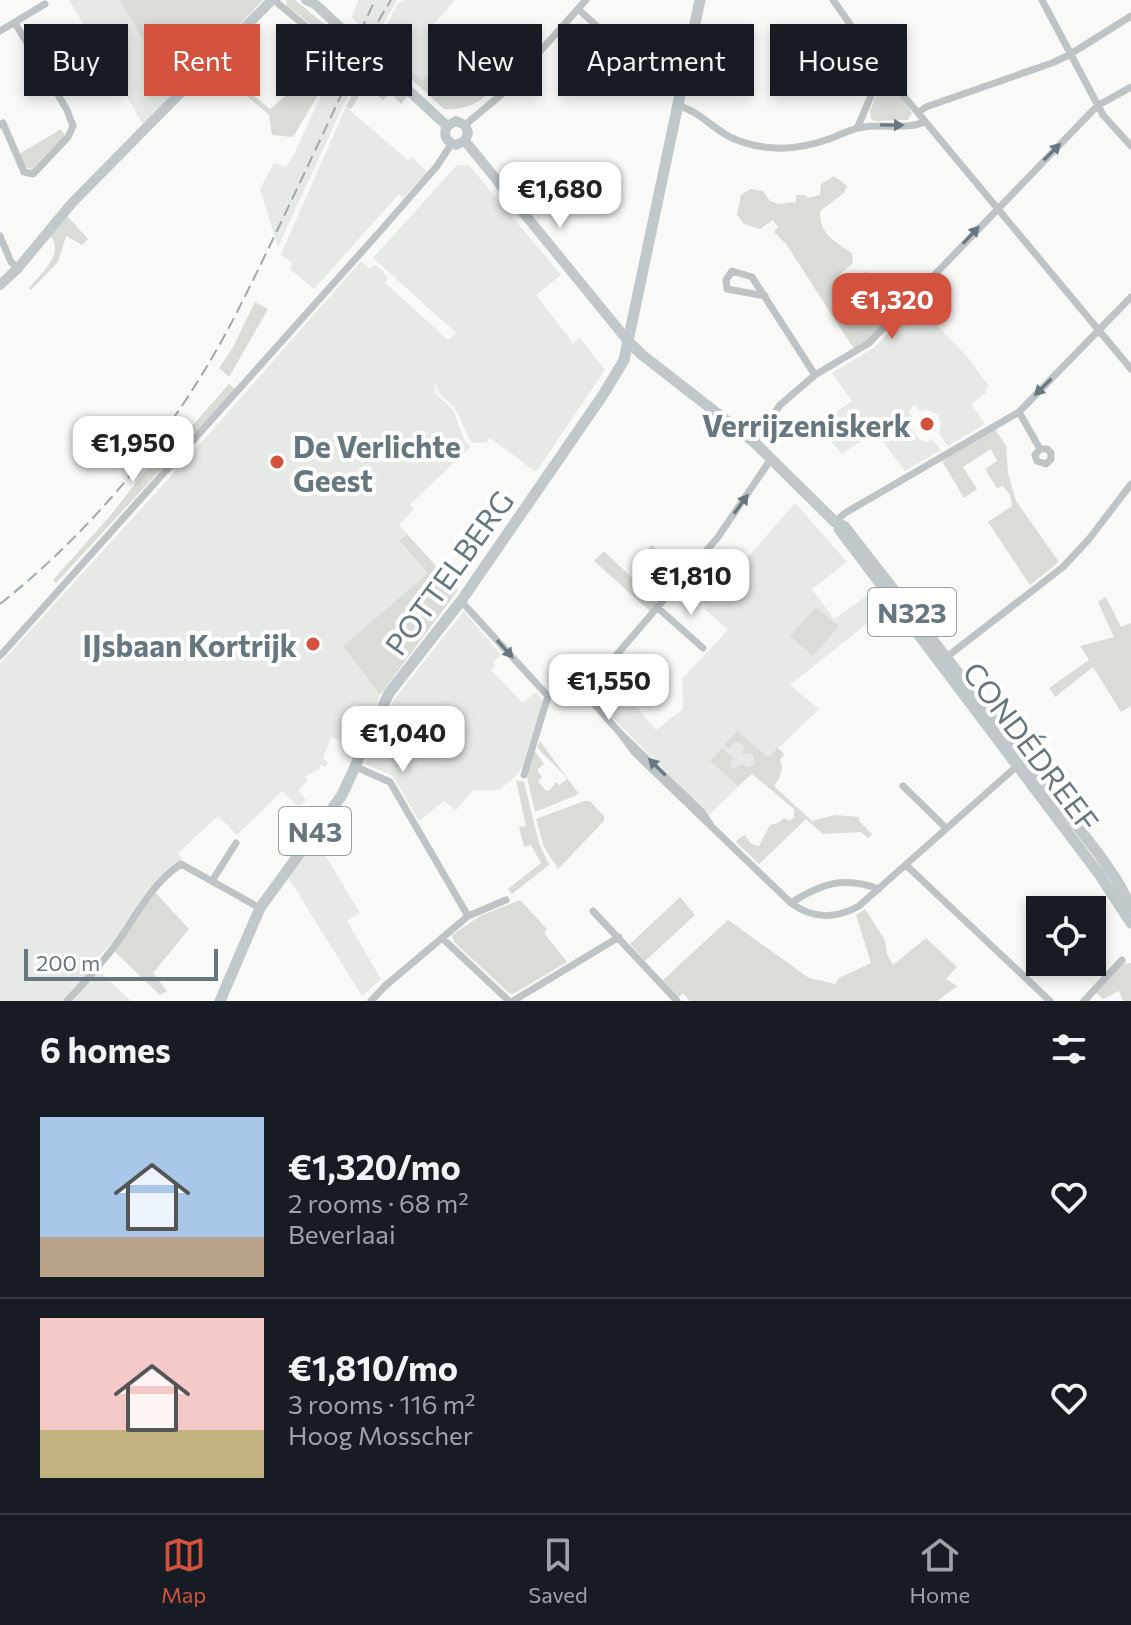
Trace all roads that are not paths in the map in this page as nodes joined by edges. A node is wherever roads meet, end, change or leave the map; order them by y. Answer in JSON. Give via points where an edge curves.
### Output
{"nodes":[{"id":1,"x":273,"y":0,"type":"edge"},
{"id":2,"x":586,"y":0,"type":"edge"},
{"id":3,"x":700,"y":0,"type":"edge"},
{"id":4,"x":833,"y":0,"type":"edge"},
{"id":5,"x":1042,"y":0,"type":"edge"},
{"id":6,"x":312,"y":1,"type":"edge"},
{"id":7,"x":45,"y":4,"type":"dead end"},
{"id":8,"x":578,"y":9,"type":"junction"},
{"id":9,"x":1131,"y":16,"type":"edge"},
{"id":10,"x":15,"y":23,"type":"junction"},
{"id":11,"x":302,"y":24,"type":"edge"},
{"id":12,"x":850,"y":24,"type":"edge"},
{"id":13,"x":0,"y":31,"type":"edge"},
{"id":14,"x":1069,"y":55,"type":"junction"},
{"id":15,"x":1131,"y":87,"type":"edge"},
{"id":16,"x":873,"y":96,"type":"edge"},
{"id":17,"x":905,"y":96,"type":"edge"},
{"id":18,"x":680,"y":100,"type":"junction"},
{"id":19,"x":1097,"y":106,"type":"junction"},
{"id":20,"x":919,"y":112,"type":"junction"},
{"id":21,"x":925,"y":121,"type":"junction"},
{"id":22,"x":0,"y":125,"type":"edge"},
{"id":23,"x":465,"y":125,"type":"junction"},
{"id":24,"x":447,"y":126,"type":"junction"},
{"id":25,"x":857,"y":128,"type":"junction"},
{"id":26,"x":465,"y":141,"type":"junction"},
{"id":27,"x":452,"y":143,"type":"junction"},
{"id":28,"x":1131,"y":146,"type":"edge"},
{"id":29,"x":997,"y":208,"type":"junction"},
{"id":30,"x":0,"y":236,"type":"edge"},
{"id":31,"x":18,"y":268,"type":"junction"},
{"id":32,"x":0,"y":285,"type":"edge"},
{"id":33,"x":765,"y":296,"type":"junction"},
{"id":34,"x":1131,"y":297,"type":"edge"},
{"id":35,"x":1098,"y":331,"type":"junction"},
{"id":36,"x":628,"y":341,"type":"junction"},
{"id":37,"x":1131,"y":369,"type":"edge"},
{"id":38,"x":815,"y":375,"type":"junction"},
{"id":39,"x":1019,"y":412,"type":"junction"},
{"id":40,"x":754,"y":442,"type":"junction"},
{"id":41,"x":1040,"y":449,"type":"dead end"},
{"id":42,"x":771,"y":459,"type":"junction"},
{"id":43,"x":1131,"y":484,"type":"edge"},
{"id":44,"x":835,"y":522,"type":"junction"},
{"id":45,"x":699,"y":559,"type":"junction"},
{"id":46,"x":724,"y":580,"type":"dead end"},
{"id":47,"x":461,"y":601,"type":"junction"},
{"id":48,"x":658,"y":608,"type":"junction"},
{"id":49,"x":703,"y":648,"type":"dead end"},
{"id":50,"x":0,"y":656,"type":"edge"},
{"id":51,"x":943,"y":660,"type":"junction"},
{"id":52,"x":579,"y":687,"type":"junction"},
{"id":53,"x":548,"y":696,"type":"junction"},
{"id":54,"x":1021,"y":763,"type":"junction"},
{"id":55,"x":356,"y":767,"type":"junction"},
{"id":56,"x":524,"y":775,"type":"dead end"},
{"id":57,"x":903,"y":786,"type":"dead end"},
{"id":58,"x":946,"y":828,"type":"junction"},
{"id":59,"x":236,"y":843,"type":"dead end"},
{"id":60,"x":906,"y":865,"type":"junction"},
{"id":61,"x":212,"y":881,"type":"junction"},
{"id":62,"x":879,"y":889,"type":"junction"},
{"id":63,"x":506,"y":900,"type":"dead end"},
{"id":64,"x":791,"y":903,"type":"junction"},
{"id":65,"x":1131,"y":906,"type":"edge"},
{"id":66,"x":260,"y":908,"type":"junction"},
{"id":67,"x":593,"y":911,"type":"dead end"},
{"id":68,"x":468,"y":916,"type":"junction"},
{"id":69,"x":1131,"y":923,"type":"edge"},
{"id":70,"x":619,"y":937,"type":"junction"},
{"id":71,"x":442,"y":938,"type":"junction"},
{"id":72,"x":1122,"y":960,"type":"dead end"},
{"id":73,"x":67,"y":1001,"type":"edge"},
{"id":74,"x":220,"y":1001,"type":"edge"},
{"id":75,"x":371,"y":1001,"type":"edge"},
{"id":76,"x":511,"y":1001,"type":"edge"},
{"id":77,"x":677,"y":1001,"type":"edge"},
{"id":78,"x":1050,"y":1001,"type":"edge"},
{"id":79,"x":1084,"y":1001,"type":"edge"}],
"edges":[{"from":1,"to":11,"type":"street"},
{"from":1,"to":31,"type":"street","via":[[72,203]]},
{"from":2,"to":8,"type":"street"},
{"from":3,"to":18,"type":"main road","number":"N43"},
{"from":4,"to":12,"type":"street"},
{"from":5,"to":14,"type":"street"},
{"from":6,"to":24,"type":"street"},
{"from":7,"to":10,"type":"street"},
{"from":8,"to":18,"type":"street"},
{"from":8,"to":23,"type":"street","via":[[502,94]]},
{"from":9,"to":14,"type":"street"},
{"from":10,"to":13,"type":"street"},
{"from":10,"to":22,"type":"street","via":[[73,126],[33,174],[24,172]]},
{"from":14,"to":19,"type":"street"},
{"from":14,"to":20,"type":"street"},
{"from":15,"to":19,"type":"street"},
{"from":16,"to":25,"type":"street"},
{"from":17,"to":20,"type":"street"},
{"from":18,"to":25,"type":"street","via":[[732,138],[765,148],[801,147]]},
{"from":18,"to":36,"type":"main road","number":"N43"},
{"from":19,"to":28,"type":"street"},
{"from":29,"to":19,"type":"street","one_way":true},
{"from":20,"to":21,"type":"street"},
{"from":25,"to":21,"type":"street","one_way":true},
{"from":21,"to":29,"type":"street"},
{"from":23,"to":24,"type":"street","via":[[456,121]]},
{"from":23,"to":26,"type":"street"},
{"from":24,"to":27,"type":"street","via":[[445,136]]},
{"from":26,"to":27,"type":"street"},
{"from":26,"to":36,"type":"street"},
{"from":27,"to":50,"type":"street","via":[[383,228]]},
{"from":29,"to":35,"type":"street"},
{"from":38,"to":29,"type":"street","one_way":true,"via":[[869,343]]},
{"from":30,"to":31,"type":"street"},
{"from":31,"to":32,"type":"street"},
{"from":33,"to":33,"type":"street","via":[[752,277],[732,271],[726,280],[727,289]]},
{"from":33,"to":38,"type":"street"},
{"from":34,"to":35,"type":"street"},
{"from":35,"to":37,"type":"street"},
{"from":35,"to":39,"type":"street","one_way":true},
{"from":36,"to":40,"type":"main road","name":"CONDÉDREEF","number":"N323"},
{"from":36,"to":47,"type":"main road","name":"POTTELBERG","number":"N43","via":[[624,360],[603,395]]},
{"from":38,"to":40,"type":"street","via":[[780,405]]},
{"from":39,"to":41,"type":"street"},
{"from":39,"to":44,"type":"street"},
{"from":40,"to":42,"type":"main road","name":"CONDÉDREEF","number":"N323"},
{"from":42,"to":44,"type":"main road","name":"CONDÉDREEF","number":"N323"},
{"from":45,"to":42,"type":"street","one_way":true},
{"from":43,"to":51,"type":"street","via":[[1063,567]]},
{"from":44,"to":51,"type":"main road","name":"CONDÉDREEF","number":"N323","via":[[867,552]]},
{"from":45,"to":46,"type":"street"},
{"from":45,"to":48,"type":"street"},
{"from":47,"to":53,"type":"street","one_way":true},
{"from":47,"to":55,"type":"main road","name":"POTTELBERG","number":"N43","via":[[389,693]]},
{"from":48,"to":49,"type":"street"},
{"from":48,"to":52,"type":"street","via":[[594,681]]},
{"from":51,"to":54,"type":"main road","name":"CONDÉDREEF","number":"N323"},
{"from":52,"to":53,"type":"street"},
{"from":52,"to":64,"type":"street"},
{"from":53,"to":56,"type":"street"},
{"from":54,"to":58,"type":"street"},
{"from":54,"to":65,"type":"main road","name":"CONDÉDREEF","number":"N323","via":[[1116,879]]},
{"from":54,"to":69,"type":"main road","name":"CONDÉDREEF","number":"N323"},
{"from":55,"to":66,"type":"main road","name":"POTTELBERG","number":"N43","via":[[342,795]]},
{"from":55,"to":68,"type":"street","via":[[390,782]]},
{"from":57,"to":58,"type":"street"},
{"from":58,"to":60,"type":"street"},
{"from":59,"to":61,"type":"street"},
{"from":60,"to":62,"type":"street"},
{"from":60,"to":78,"type":"street"},
{"from":61,"to":66,"type":"street"},
{"from":61,"to":73,"type":"street","via":[[181,864],[167,874]]},
{"from":62,"to":64,"type":"street","via":[[837,881]]},
{"from":62,"to":64,"type":"street","via":[[841,914],[815,915]]},
{"from":63,"to":68,"type":"street"},
{"from":66,"to":74,"type":"main road","name":"POTTELBERG","number":"N43"},
{"from":67,"to":70,"type":"street"},
{"from":68,"to":71,"type":"street"},
{"from":70,"to":76,"type":"street"},
{"from":70,"to":77,"type":"street"},
{"from":71,"to":75,"type":"street"},
{"from":71,"to":76,"type":"street"},
{"from":72,"to":79,"type":"street"}]}
